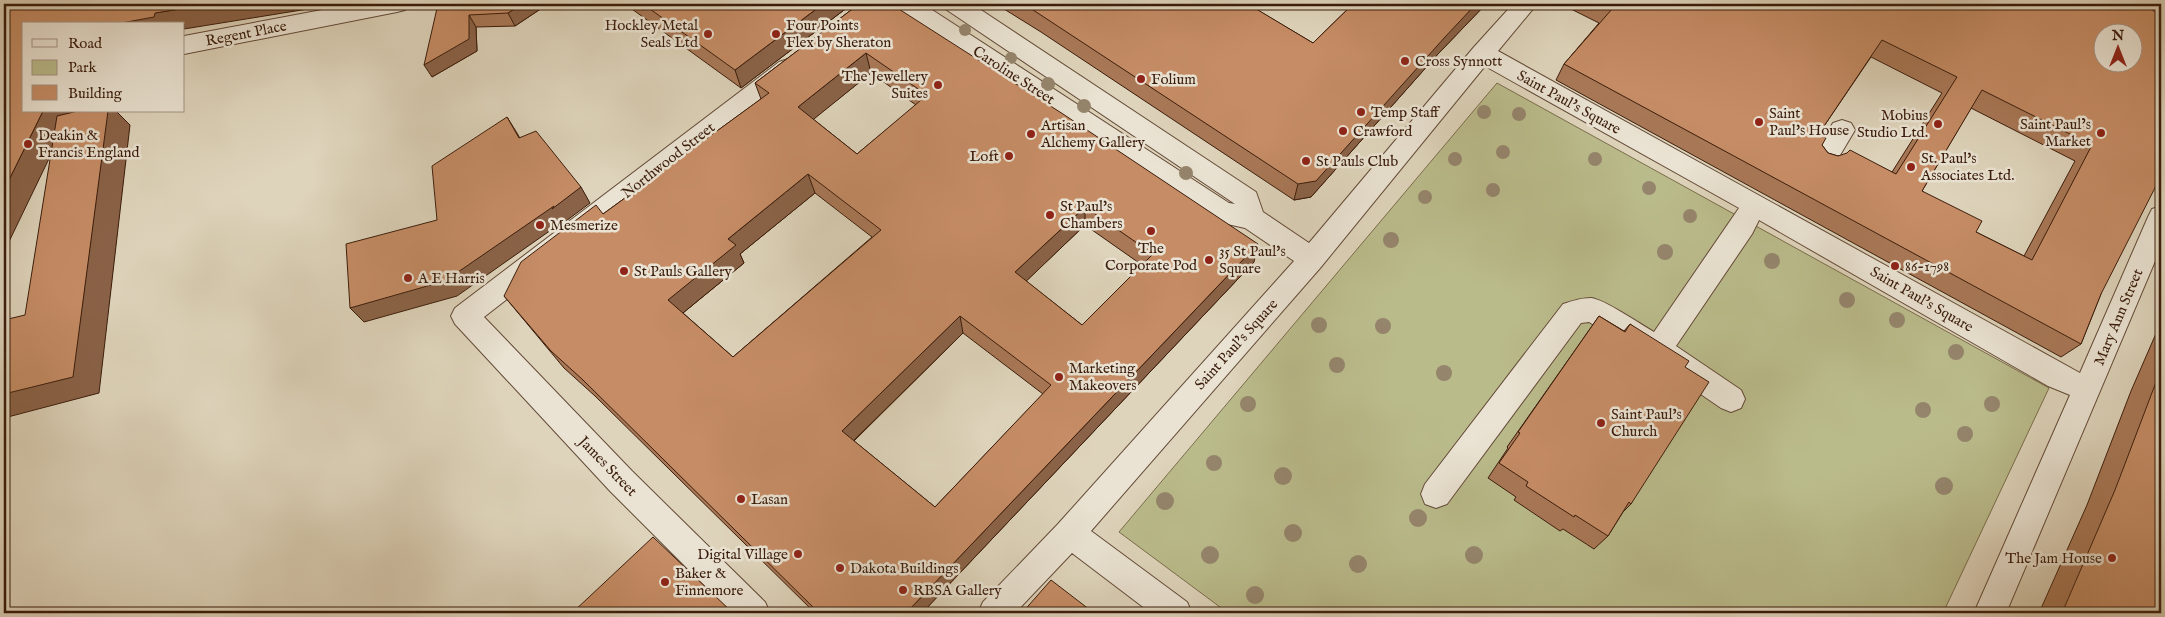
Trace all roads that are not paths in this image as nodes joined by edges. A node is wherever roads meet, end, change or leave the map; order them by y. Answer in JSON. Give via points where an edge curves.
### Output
{"nodes":[{"id":1,"x":397,"y":4,"type":"edge"},
{"id":2,"x":906,"y":4,"type":"edge"},
{"id":3,"x":955,"y":4,"type":"edge"},
{"id":4,"x":1526,"y":4,"type":"edge"},
{"id":5,"x":2148,"y":4,"type":"edge"},
{"id":6,"x":325,"y":11,"type":"edge"},
{"id":7,"x":2161,"y":11,"type":"edge"},
{"id":8,"x":185,"y":45,"type":"edge"},
{"id":9,"x":808,"y":53,"type":"edge"},
{"id":10,"x":1482,"y":53,"type":"junction"},
{"id":11,"x":1842,"y":130,"type":"dead end"},
{"id":12,"x":1824,"y":160,"type":"edge"},
{"id":13,"x":1754,"y":205,"type":"junction"},
{"id":14,"x":2161,"y":217,"type":"edge"},
{"id":15,"x":1251,"y":218,"type":"junction"},
{"id":16,"x":1312,"y":259,"type":"junction"},
{"id":17,"x":465,"y":316,"type":"joint"},
{"id":18,"x":1658,"y":349,"type":"junction"},
{"id":19,"x":2087,"y":389,"type":"junction"},
{"id":20,"x":1731,"y":399,"type":"dead end"},
{"id":21,"x":1436,"y":494,"type":"dead end"},
{"id":22,"x":1068,"y":534,"type":"junction"},
{"id":23,"x":754,"y":613,"type":"edge"},
{"id":24,"x":994,"y":613,"type":"edge"},
{"id":25,"x":1176,"y":613,"type":"edge"},
{"id":26,"x":1990,"y":613,"type":"edge"}],
"edges":[{"from":1,"to":6,"type":"street","name":"Regent Place"},
{"from":2,"to":15,"type":"street","name":"Caroline Street","via":[[1223,213]]},
{"from":3,"to":15,"type":"street","name":"Caroline Street","via":[[1247,199]]},
{"from":4,"to":10,"type":"street"},
{"from":5,"to":7,"type":"street"},
{"from":6,"to":8,"type":"street","name":"Regent Place"},
{"from":9,"to":17,"type":"street","name":"Northwood Street"},
{"from":10,"to":13,"type":"street","name":"Saint Paul's Square"},
{"from":10,"to":16,"type":"street","name":"Saint Paul's Square"},
{"from":11,"to":12,"type":"street"},
{"from":13,"to":18,"type":"street"},
{"from":13,"to":19,"type":"street","name":"Saint Paul's Square","via":[[1787,215],[2058,376]]},
{"from":14,"to":19,"type":"street","name":"Mary Ann Street"},
{"from":15,"to":16,"type":"street","name":"Caroline Street"},
{"from":16,"to":22,"type":"street","name":"Saint Paul's Square"},
{"from":17,"to":23,"type":"street","name":"James Street","via":[[621,481]]},
{"from":18,"to":20,"type":"street"},
{"from":18,"to":21,"type":"street","via":[[1592,310],[1573,312]]},
{"from":19,"to":26,"type":"street"},
{"from":22,"to":24,"type":"street","name":"Saint Paul's Square"},
{"from":22,"to":25,"type":"street","via":[[1097,552]]}]}
